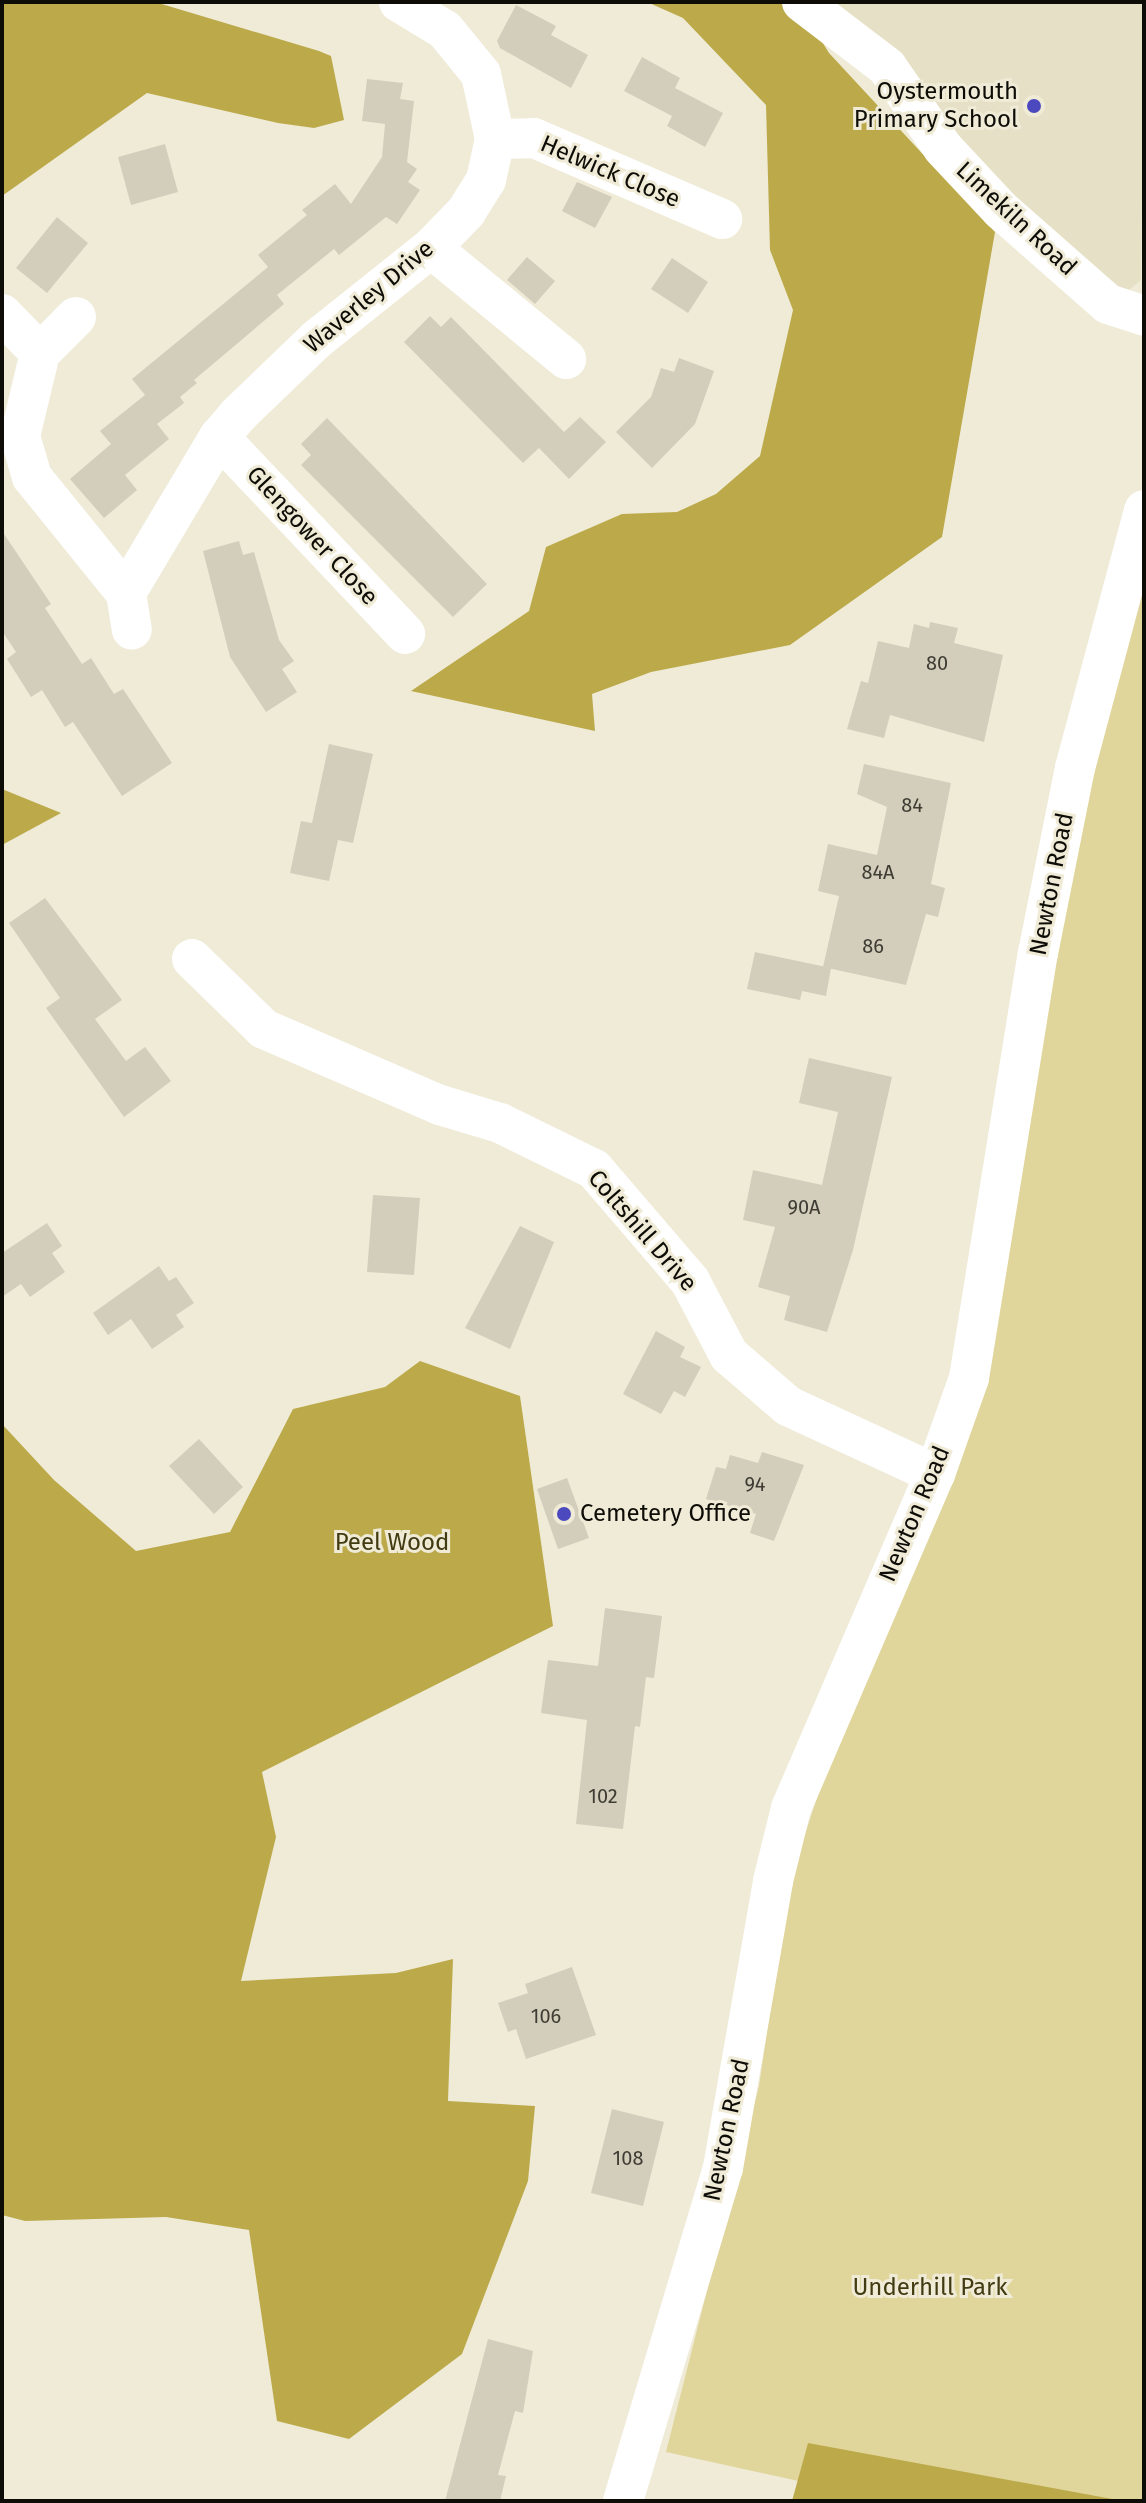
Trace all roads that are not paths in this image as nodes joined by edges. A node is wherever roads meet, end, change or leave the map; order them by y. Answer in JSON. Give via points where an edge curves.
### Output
{"nodes":[{"id":1,"x":399,"y":2,"type":"edge"},
{"id":2,"x":802,"y":2,"type":"edge"},
{"id":3,"x":495,"y":139,"type":"junction"},
{"id":4,"x":722,"y":219,"type":"dead end"},
{"id":5,"x":431,"y":248,"type":"junction"},
{"id":6,"x":2,"y":314,"type":"edge"},
{"id":7,"x":1144,"y":316,"type":"edge"},
{"id":8,"x":76,"y":317,"type":"dead end"},
{"id":9,"x":40,"y":353,"type":"junction"},
{"id":10,"x":566,"y":359,"type":"dead end"},
{"id":11,"x":219,"y":437,"type":"junction"},
{"id":12,"x":1144,"y":510,"type":"edge"},
{"id":13,"x":405,"y":634,"type":"dead end"},
{"id":14,"x":192,"y":959,"type":"dead end"},
{"id":15,"x":935,"y":1474,"type":"junction"},
{"id":16,"x":623,"y":2501,"type":"edge"}],
"edges":[{"from":1,"to":3,"type":"street","name":"Waverley Drive","via":[[445,30],[481,74]]},
{"from":2,"to":7,"type":"street","name":"Limekiln Road","via":[[887,67],[943,148],[1001,210],[1108,304]]},
{"from":3,"to":4,"type":"street","name":"Helwick Close","via":[[534,138]]},
{"from":3,"to":5,"type":"street","name":"Waverley Drive","via":[[486,180],[466,212]]},
{"from":5,"to":10,"type":"street"},
{"from":5,"to":11,"type":"street","name":"Waverley Drive","via":[[317,339]]},
{"from":6,"to":9,"type":"street"},
{"from":8,"to":9,"type":"street","name":"Waverley Drive"},
{"from":9,"to":11,"type":"street","name":"Waverley Drive","via":[[23,409],[25,461],[129,611]]},
{"from":11,"to":13,"type":"street","name":"Glengower Close"},
{"from":12,"to":15,"type":"street","name":"Newton Road","via":[[1075,768],[1043,926],[969,1378]]},
{"from":14,"to":15,"type":"street","name":"Coltshill Drive","via":[[264,1029],[440,1105],[500,1123],[594,1169],[690,1281],[729,1355],[788,1406]]},
{"from":15,"to":16,"type":"street","name":"Newton Road","via":[[791,1808],[773,1881],[723,2168]]}]}
